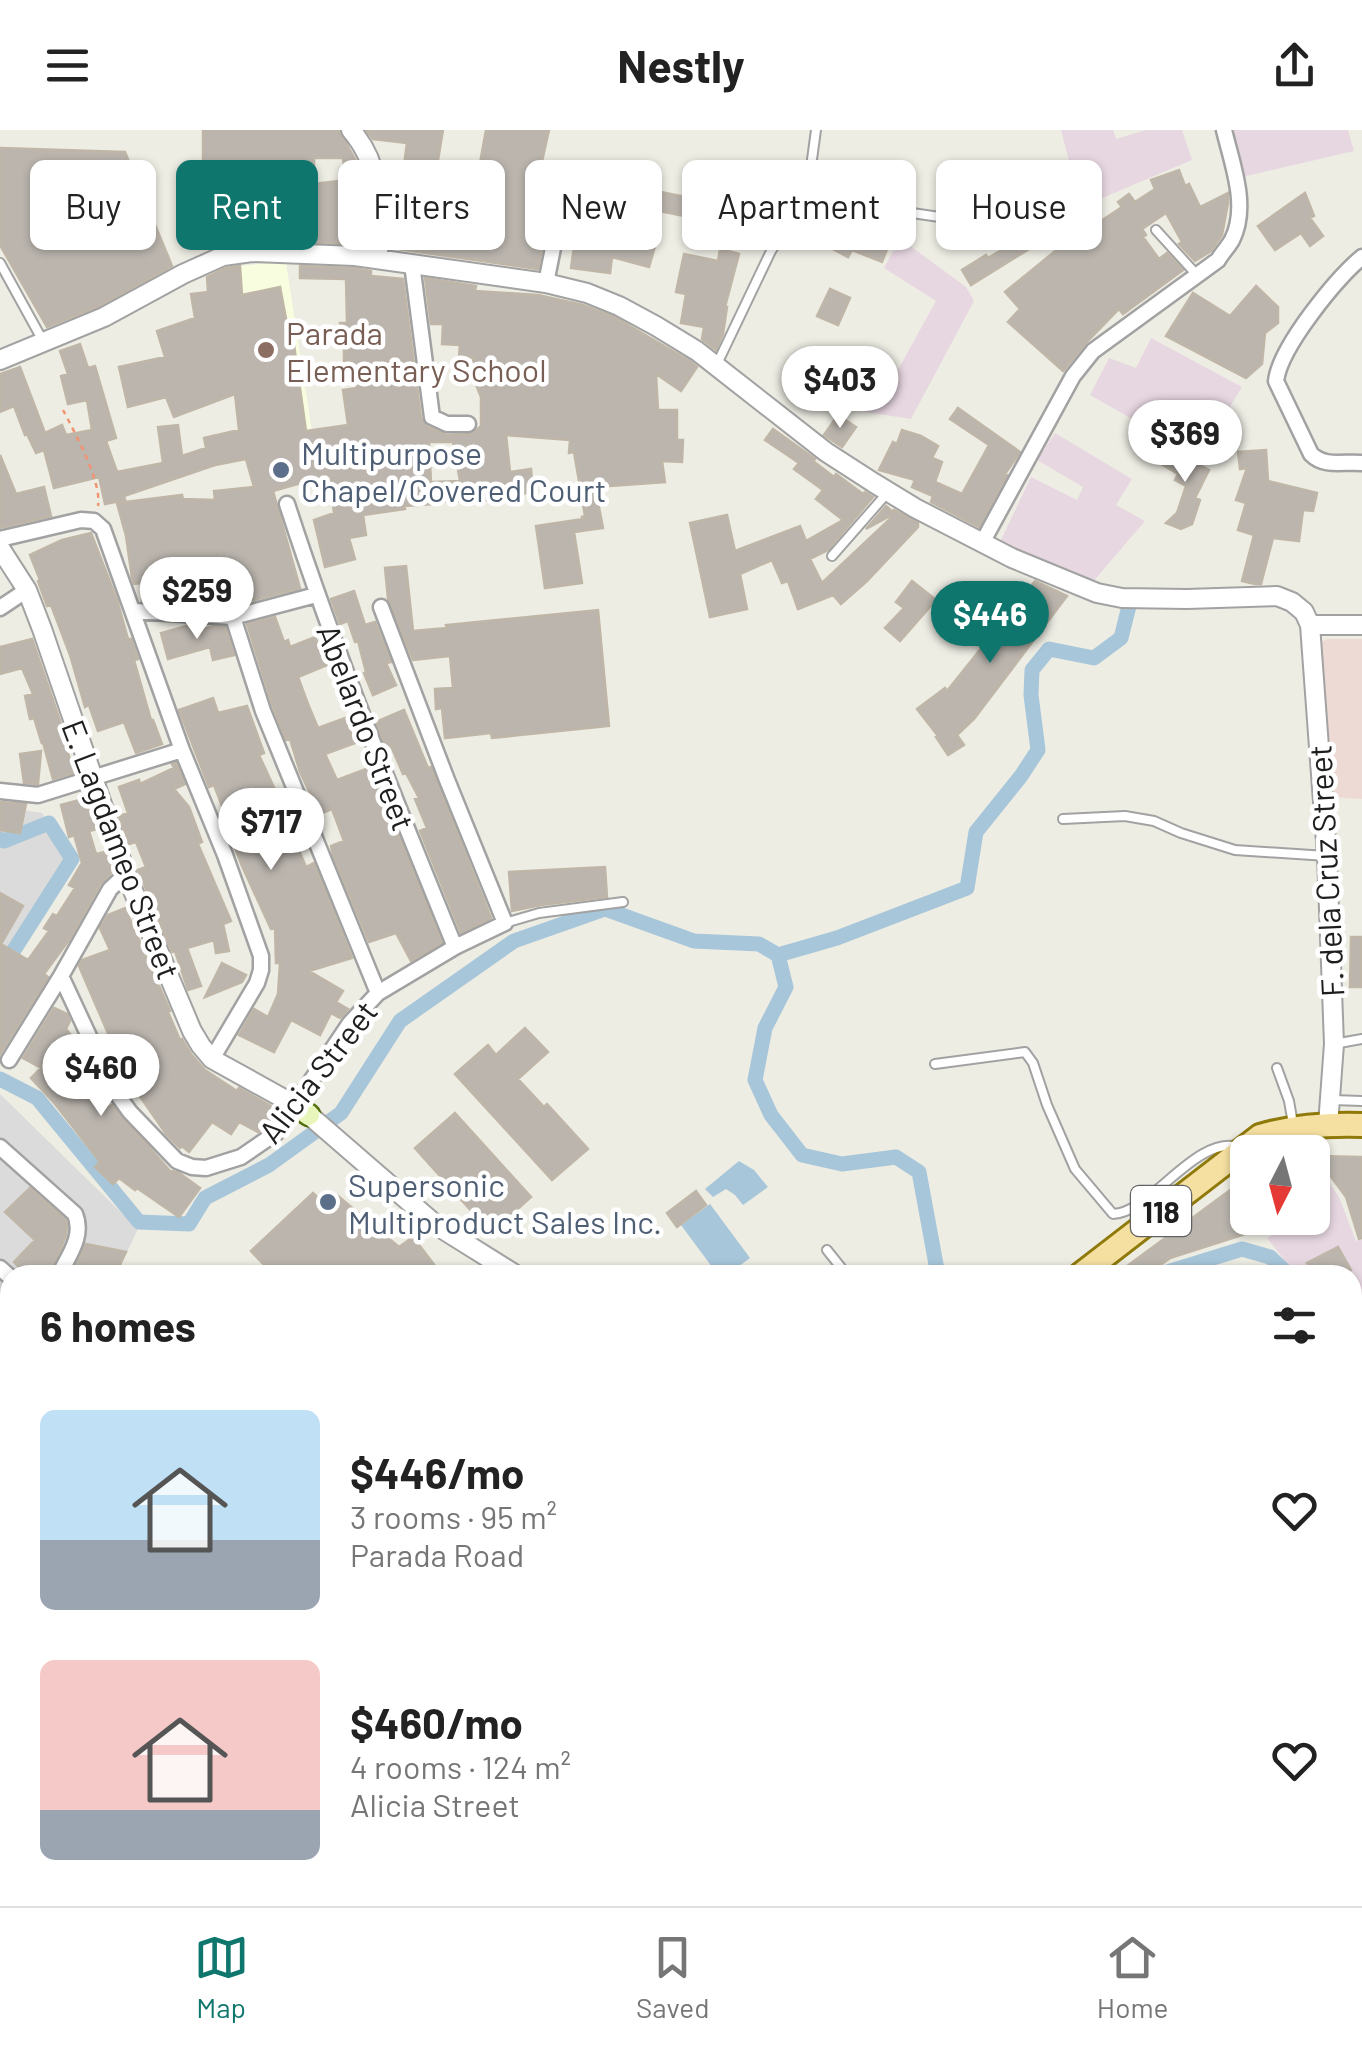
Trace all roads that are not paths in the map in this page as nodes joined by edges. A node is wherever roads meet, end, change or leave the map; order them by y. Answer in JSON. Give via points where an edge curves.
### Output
{"nodes":[{"id":1,"x":351,"y":130,"type":"edge"},
{"id":2,"x":816,"y":130,"type":"edge"},
{"id":3,"x":1224,"y":130,"type":"edge"},
{"id":4,"x":812,"y":160,"type":"edge"},
{"id":5,"x":1156,"y":230,"type":"dead end"},
{"id":6,"x":553,"y":250,"type":"edge"},
{"id":7,"x":773,"y":250,"type":"edge"},
{"id":8,"x":1362,"y":257,"type":"edge"},
{"id":9,"x":378,"y":259,"type":"junction"},
{"id":10,"x":0,"y":263,"type":"edge"},
{"id":11,"x":412,"y":264,"type":"junction"},
{"id":12,"x":1196,"y":274,"type":"junction"},
{"id":13,"x":546,"y":283,"type":"junction"},
{"id":14,"x":43,"y":342,"type":"junction"},
{"id":15,"x":0,"y":360,"type":"edge"},
{"id":16,"x":716,"y":366,"type":"junction"},
{"id":17,"x":468,"y":424,"type":"dead end"},
{"id":18,"x":1362,"y":463,"type":"edge"},
{"id":19,"x":889,"y":492,"type":"junction"},
{"id":20,"x":287,"y":504,"type":"dead end"},
{"id":21,"x":0,"y":539,"type":"edge"},
{"id":22,"x":982,"y":543,"type":"junction"},
{"id":23,"x":0,"y":548,"type":"edge"},
{"id":24,"x":832,"y":556,"type":"dead end"},
{"id":25,"x":26,"y":590,"type":"junction"},
{"id":26,"x":316,"y":595,"type":"junction"},
{"id":27,"x":0,"y":608,"type":"edge"},
{"id":28,"x":381,"y":608,"type":"dead end"},
{"id":29,"x":134,"y":611,"type":"junction"},
{"id":30,"x":233,"y":617,"type":"junction"},
{"id":31,"x":1310,"y":625,"type":"junction"},
{"id":32,"x":1362,"y":625,"type":"edge"},
{"id":33,"x":182,"y":750,"type":"junction"},
{"id":34,"x":92,"y":779,"type":"junction"},
{"id":35,"x":0,"y":791,"type":"edge"},
{"id":36,"x":1063,"y":819,"type":"dead end"},
{"id":37,"x":1327,"y":856,"type":"junction"},
{"id":38,"x":126,"y":874,"type":"junction"},
{"id":39,"x":623,"y":902,"type":"dead end"},
{"id":40,"x":505,"y":923,"type":"junction"},
{"id":41,"x":455,"y":947,"type":"junction"},
{"id":42,"x":61,"y":976,"type":"junction"},
{"id":43,"x":378,"y":993,"type":"junction"},
{"id":44,"x":1362,"y":1039,"type":"edge"},
{"id":45,"x":1334,"y":1044,"type":"junction"},
{"id":46,"x":212,"y":1058,"type":"junction"},
{"id":47,"x":9,"y":1060,"type":"dead end"},
{"id":48,"x":935,"y":1064,"type":"dead end"},
{"id":49,"x":1276,"y":1068,"type":"dead end"},
{"id":50,"x":1362,"y":1101,"type":"edge"},
{"id":51,"x":302,"y":1110,"type":"junction"},
{"id":52,"x":1329,"y":1114,"type":"junction"},
{"id":53,"x":1362,"y":1125,"type":"edge"},
{"id":54,"x":1294,"y":1128,"type":"junction"},
{"id":55,"x":1264,"y":1135,"type":"edge"},
{"id":56,"x":1230,"y":1144,"type":"edge"},
{"id":57,"x":0,"y":1147,"type":"edge"},
{"id":58,"x":1230,"y":1158,"type":"edge"},
{"id":59,"x":827,"y":1250,"type":"dead end"},
{"id":60,"x":64,"y":1265,"type":"edge"},
{"id":61,"x":498,"y":1265,"type":"edge"},
{"id":62,"x":839,"y":1265,"type":"edge"},
{"id":63,"x":1093,"y":1265,"type":"edge"}],
"edges":[{"from":1,"to":9,"type":"street","via":[[375,172]]},
{"from":2,"to":4,"type":"lane"},
{"from":3,"to":12,"type":"street","via":[[1240,215],[1218,260]]},
{"from":5,"to":12,"type":"lane"},
{"from":6,"to":13,"type":"street"},
{"from":7,"to":16,"type":"lane"},
{"from":8,"to":18,"type":"street","via":[[1324,297],[1276,373],[1311,454],[1325,463]]},
{"from":9,"to":11,"type":"street"},
{"from":9,"to":14,"type":"street","via":[[300,252],[224,256]]},
{"from":10,"to":14,"type":"lane"},
{"from":11,"to":13,"type":"street"},
{"from":11,"to":17,"type":"street","via":[[432,418]]},
{"from":12,"to":22,"type":"street","via":[[1093,350],[1072,376]]},
{"from":13,"to":16,"type":"street","via":[[619,306]]},
{"from":14,"to":15,"type":"street"},
{"from":16,"to":19,"type":"street"},
{"from":19,"to":22,"type":"street"},
{"from":19,"to":24,"type":"lane"},
{"from":20,"to":26,"type":"street","name":"Abelardo Street"},
{"from":21,"to":29,"type":"street","via":[[94,521]]},
{"from":22,"to":31,"type":"street","via":[[1097,593],[1155,599],[1277,596],[1304,612]]},
{"from":23,"to":25,"type":"street","name":"E. Lagdameo Street"},
{"from":25,"to":27,"type":"street"},
{"from":25,"to":34,"type":"street","name":"E. Lagdameo Street"},
{"from":26,"to":30,"type":"street"},
{"from":26,"to":41,"type":"street","name":"Abelardo Street"},
{"from":28,"to":40,"type":"street"},
{"from":29,"to":30,"type":"street"},
{"from":29,"to":33,"type":"street"},
{"from":30,"to":43,"type":"street","via":[[263,711]]},
{"from":31,"to":32,"type":"street"},
{"from":31,"to":37,"type":"street","name":"F. dela Cruz Street"},
{"from":33,"to":34,"type":"street"},
{"from":33,"to":46,"type":"street","via":[[261,956],[257,983]]},
{"from":34,"to":35,"type":"street","via":[[38,795]]},
{"from":34,"to":38,"type":"street","name":"E. Lagdameo Street"},
{"from":36,"to":37,"type":"lane","via":[[1125,816],[1235,850]]},
{"from":37,"to":45,"type":"street","name":"F. dela Cruz Street"},
{"from":38,"to":42,"type":"street","via":[[110,889]]},
{"from":38,"to":46,"type":"street","name":"E. Lagdameo Street","via":[[192,1031]]},
{"from":39,"to":40,"type":"lane"},
{"from":40,"to":41,"type":"street","name":"Alicia Street"},
{"from":41,"to":43,"type":"street","name":"Alicia Street"},
{"from":42,"to":47,"type":"street"},
{"from":42,"to":51,"type":"street","name":"Alicia Street","via":[[114,1090],[178,1161],[206,1168],[242,1157]]},
{"from":43,"to":51,"type":"street","name":"Alicia Street","via":[[350,1023]]},
{"from":44,"to":45,"type":"lane"},
{"from":45,"to":52,"type":"street","name":"F. dela Cruz Street"},
{"from":46,"to":51,"type":"street","name":"E. Lagdameo Street"},
{"from":48,"to":56,"type":"lane","via":[[1025,1052],[1075,1169],[1112,1214],[1134,1206],[1208,1150]]},
{"from":49,"to":54,"type":"lane"},
{"from":50,"to":52,"type":"lane"},
{"from":51,"to":61,"type":"street","name":"E. Lagdameo Street","via":[[436,1225]]},
{"from":52,"to":53,"type":"main road","number":"118"},
{"from":52,"to":54,"type":"main road","number":"118"},
{"from":54,"to":55,"type":"main road","number":"118"},
{"from":57,"to":60,"type":"street","via":[[75,1214],[80,1226]]},
{"from":58,"to":63,"type":"main road","number":"118"},
{"from":59,"to":62,"type":"lane"}]}
